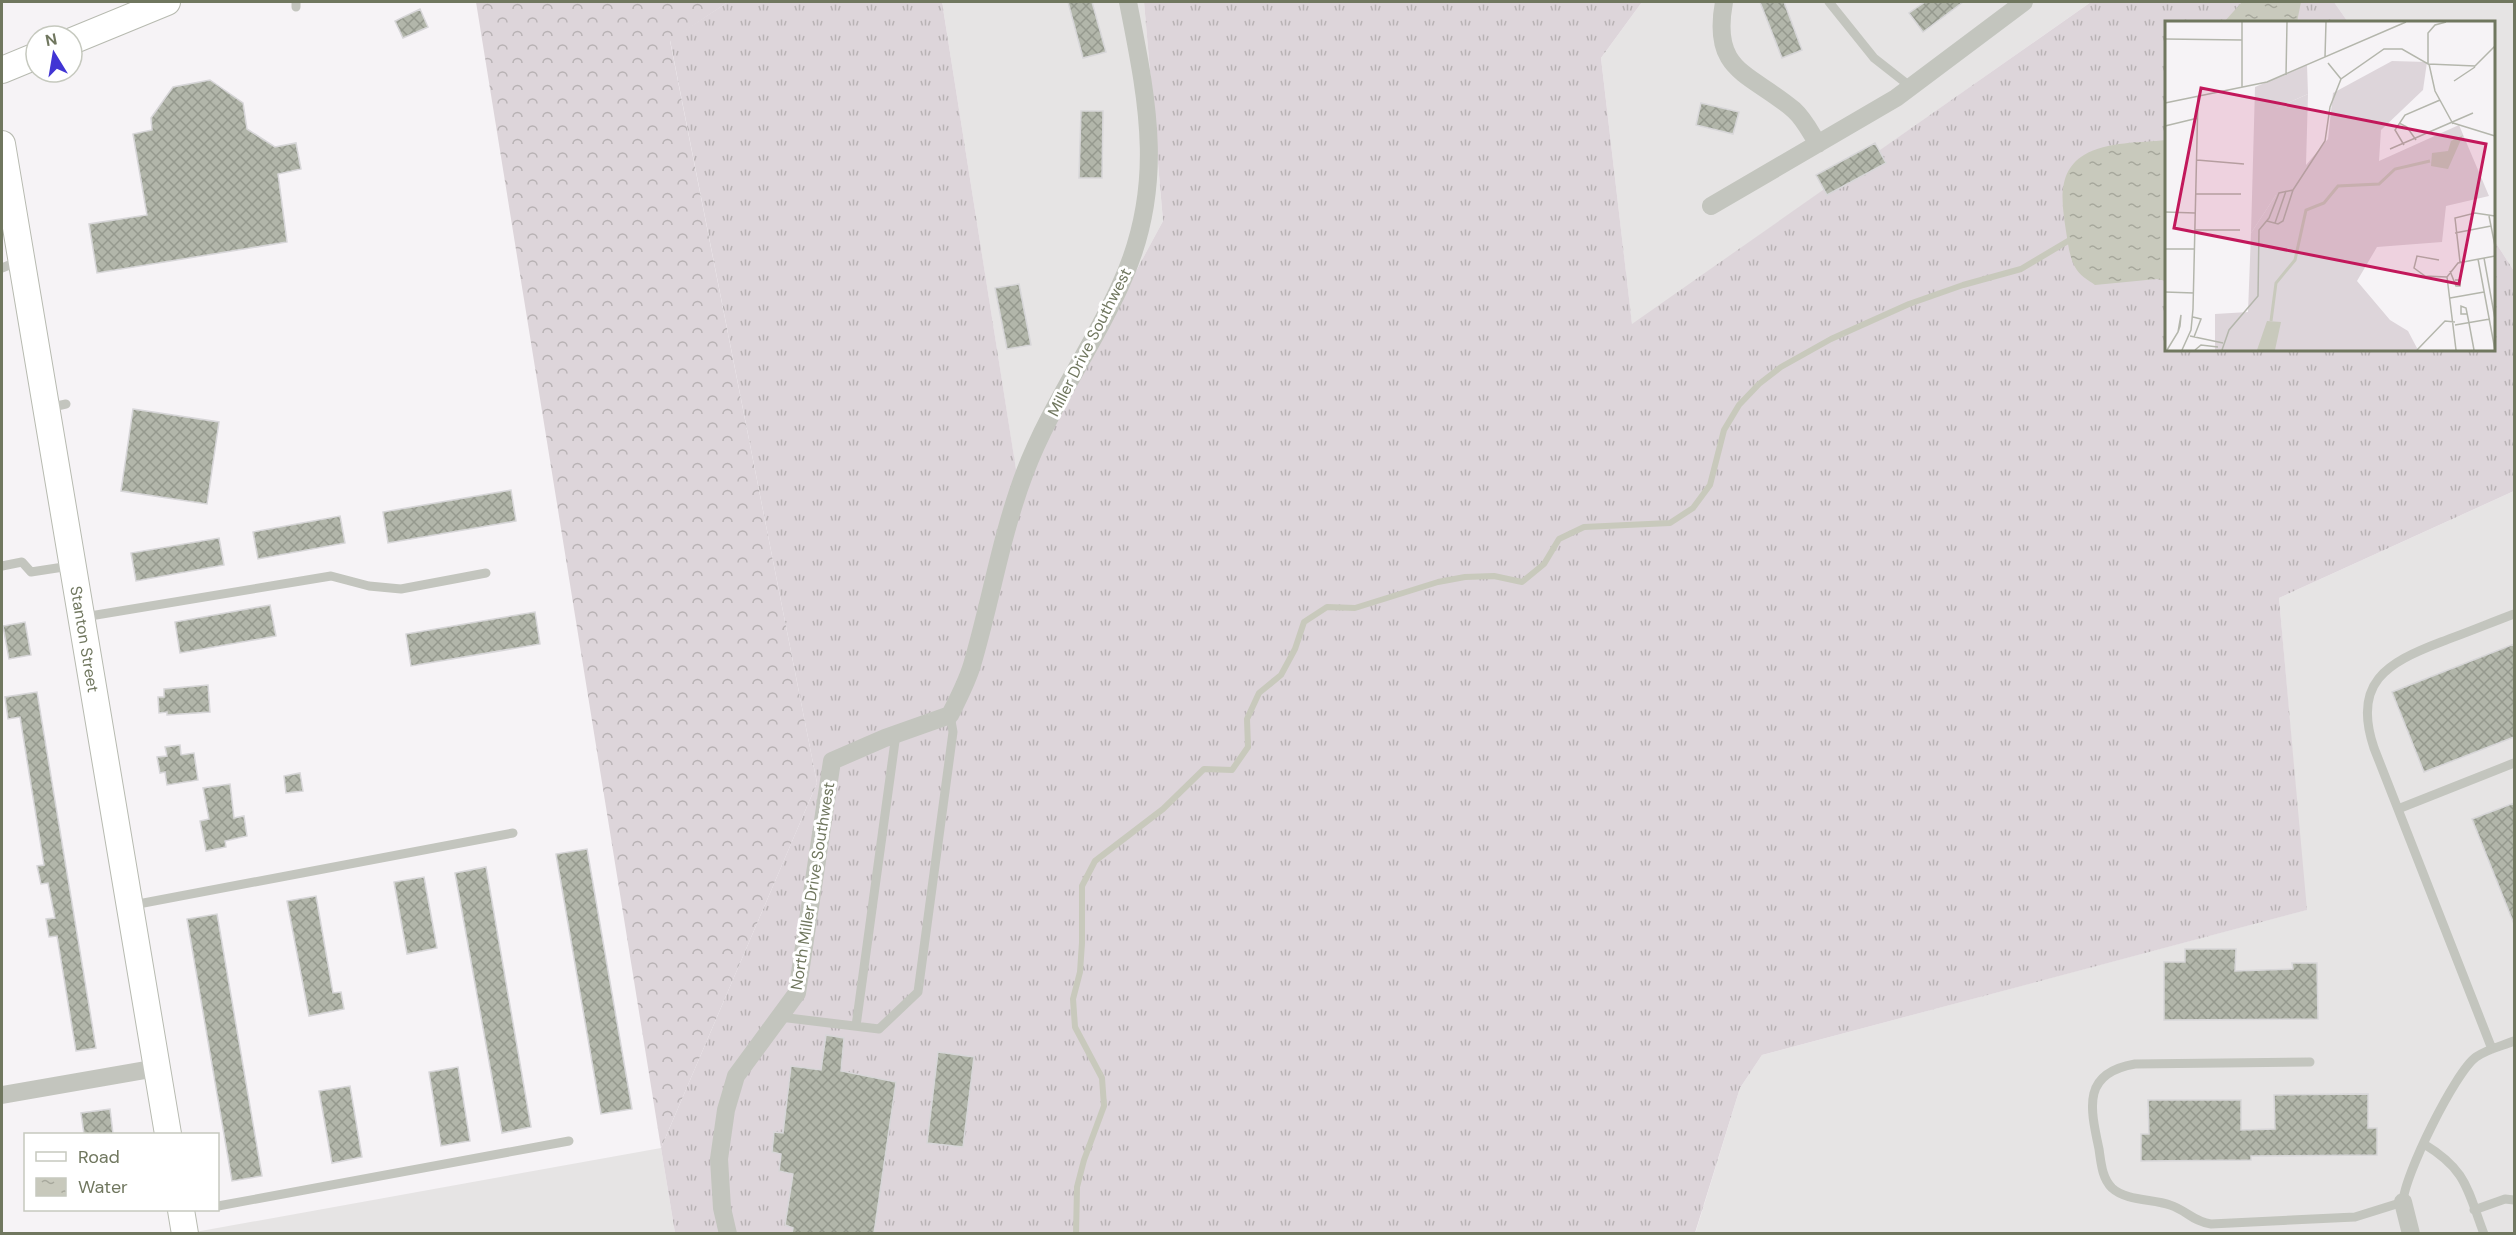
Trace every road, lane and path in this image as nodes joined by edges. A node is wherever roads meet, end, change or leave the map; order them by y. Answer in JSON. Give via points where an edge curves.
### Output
{"nodes":[{"id":1,"x":167,"y":2,"type":"edge"},
{"id":2,"x":1128,"y":2,"type":"edge"},
{"id":3,"x":1724,"y":2,"type":"edge"},
{"id":4,"x":1829,"y":2,"type":"edge"},
{"id":5,"x":2024,"y":2,"type":"edge"},
{"id":6,"x":84,"y":36,"type":"edge"},
{"id":7,"x":24,"y":61,"type":"edge"},
{"id":8,"x":2,"y":70,"type":"edge"},
{"id":9,"x":1911,"y":87,"type":"junction"},
{"id":10,"x":1818,"y":144,"type":"junction"},
{"id":11,"x":2,"y":147,"type":"edge"},
{"id":12,"x":1712,"y":206,"type":"dead end"},
{"id":13,"x":11,"y":264,"type":"edge"},
{"id":14,"x":2,"y":566,"type":"edge"},
{"id":15,"x":72,"y":566,"type":"junction"},
{"id":16,"x":486,"y":573,"type":"dead end"},
{"id":17,"x":2514,"y":614,"type":"edge"},
{"id":18,"x":81,"y":618,"type":"junction"},
{"id":19,"x":950,"y":715,"type":"junction"},
{"id":20,"x":896,"y":734,"type":"junction"},
{"id":21,"x":2514,"y":763,"type":"edge"},
{"id":22,"x":2398,"y":809,"type":"junction"},
{"id":23,"x":513,"y":833,"type":"dead end"},
{"id":24,"x":130,"y":905,"type":"junction"},
{"id":25,"x":780,"y":1017,"type":"junction"},
{"id":26,"x":856,"y":1026,"type":"junction"},
{"id":27,"x":2514,"y":1041,"type":"edge"},
{"id":28,"x":2492,"y":1049,"type":"junction"},
{"id":29,"x":2310,"y":1062,"type":"dead end"},
{"id":30,"x":157,"y":1068,"type":"junction"},
{"id":31,"x":2,"y":1095,"type":"edge"},
{"id":32,"x":168,"y":1133,"type":"edge"},
{"id":33,"x":569,"y":1141,"type":"dead end"},
{"id":34,"x":2424,"y":1144,"type":"junction"},
{"id":35,"x":2514,"y":1200,"type":"edge"},
{"id":36,"x":2403,"y":1202,"type":"junction"},
{"id":37,"x":219,"y":1206,"type":"edge"},
{"id":38,"x":2474,"y":1210,"type":"junction"},
{"id":39,"x":728,"y":1233,"type":"edge"},
{"id":40,"x":2411,"y":1233,"type":"edge"},
{"id":41,"x":2484,"y":1233,"type":"edge"}],
"edges":[{"from":1,"to":6,"type":"street"},
{"from":2,"to":19,"type":"street","name":"Miller Drive Southwest","via":[[1144,83],[1150,140],[1148,193],[1137,243],[1120,287],[1056,400],[1025,472],[999,551],[969,674]]},
{"from":3,"to":10,"type":"street","via":[[1719,33],[1734,66],[1796,112]]},
{"from":4,"to":9,"type":"lane","via":[[1874,58]]},
{"from":5,"to":9,"type":"street"},
{"from":7,"to":8,"type":"street"},
{"from":9,"to":10,"type":"street"},
{"from":10,"to":12,"type":"street"},
{"from":11,"to":13,"type":"street","name":"Stanton Street"},
{"from":13,"to":15,"type":"street","name":"Stanton Street","via":[[56,407]]},
{"from":14,"to":15,"type":"lane","via":[[22,562],[31,572]]},
{"from":15,"to":18,"type":"street","name":"Stanton Street"},
{"from":16,"to":18,"type":"lane","via":[[401,590],[331,576]]},
{"from":17,"to":22,"type":"lane","via":[[2412,653],[2390,666],[2373,685],[2367,724]]},
{"from":18,"to":24,"type":"street","name":"Stanton Street"},
{"from":19,"to":20,"type":"street","name":"North Miller Drive Southwest"},
{"from":19,"to":26,"type":"lane","via":[[953,732],[918,992],[879,1029]]},
{"from":20,"to":25,"type":"street","name":"North Miller Drive Southwest","via":[[832,761],[796,993]]},
{"from":20,"to":26,"type":"lane"},
{"from":21,"to":22,"type":"lane"},
{"from":22,"to":28,"type":"lane"},
{"from":23,"to":24,"type":"lane"},
{"from":24,"to":30,"type":"street","name":"Stanton Street"},
{"from":25,"to":26,"type":"lane"},
{"from":25,"to":39,"type":"street","name":"North Miller Drive Southwest","via":[[736,1076],[726,1110],[719,1159]]},
{"from":27,"to":28,"type":"lane"},
{"from":28,"to":34,"type":"lane","via":[[2468,1064]]},
{"from":29,"to":36,"type":"lane","via":[[2135,1064],[2110,1071],[2095,1088],[2091,1106],[2106,1180],[2121,1193],[2170,1205],[2200,1223],[2211,1224],[2355,1217]]},
{"from":30,"to":31,"type":"street"},
{"from":30,"to":32,"type":"street","name":"Stanton Street"},
{"from":33,"to":37,"type":"lane"},
{"from":34,"to":36,"type":"lane","via":[[2406,1183]]},
{"from":34,"to":38,"type":"lane","via":[[2455,1166]]},
{"from":35,"to":38,"type":"lane","via":[[2505,1199]]},
{"from":36,"to":40,"type":"street"},
{"from":38,"to":41,"type":"lane"}]}
